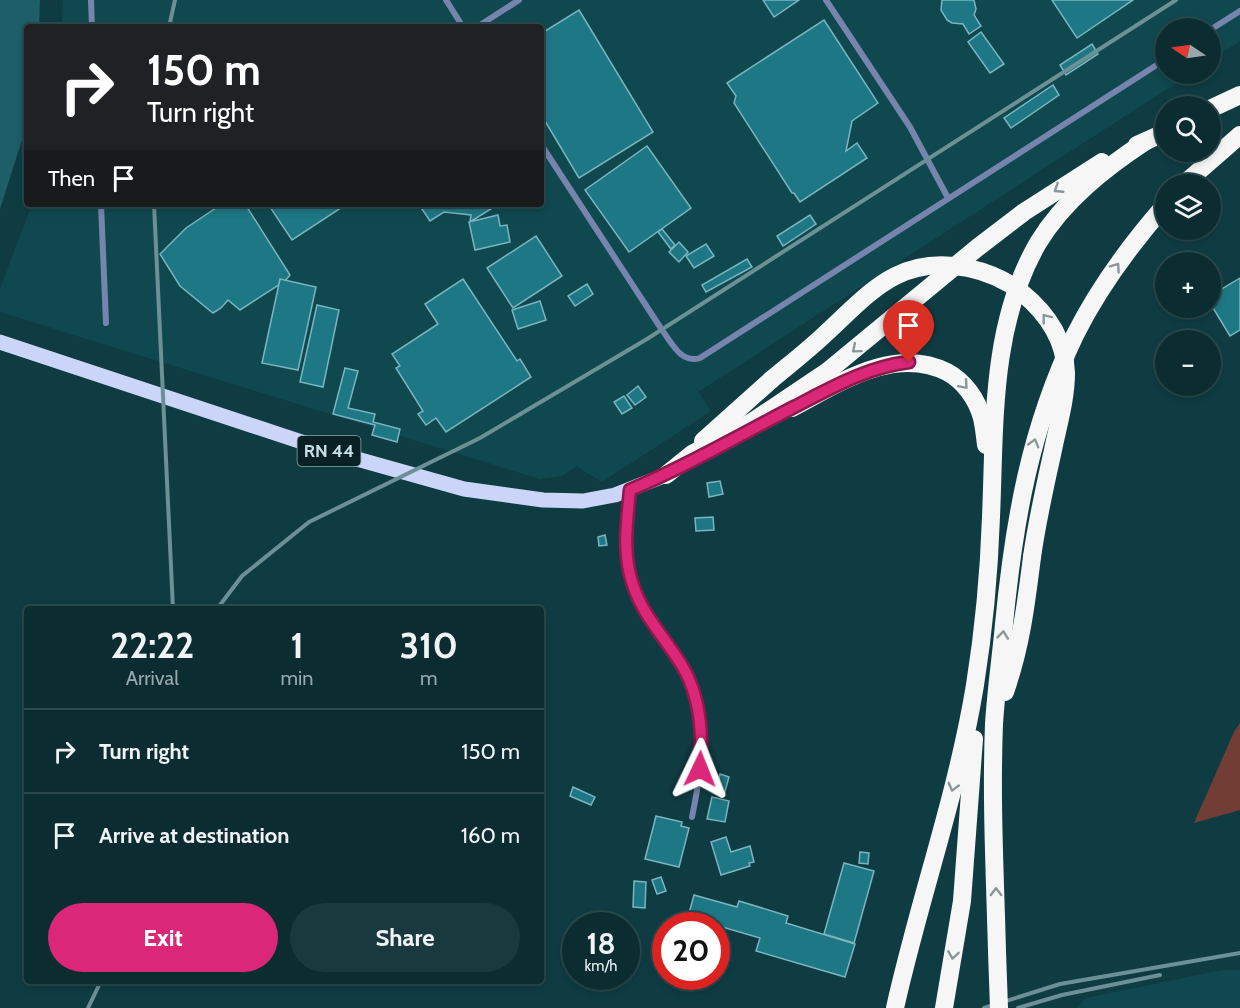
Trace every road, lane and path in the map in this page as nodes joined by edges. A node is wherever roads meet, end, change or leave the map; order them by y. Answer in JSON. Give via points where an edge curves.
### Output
{"nodes":[{"id":1,"x":91,"y":0,"type":"edge"},
{"id":2,"x":446,"y":0,"type":"edge"},
{"id":3,"x":519,"y":0,"type":"edge"},
{"id":4,"x":826,"y":0,"type":"edge"},
{"id":5,"x":1240,"y":11,"type":"edge"},
{"id":6,"x":1221,"y":23,"type":"edge"},
{"id":7,"x":92,"y":24,"type":"edge"},
{"id":8,"x":461,"y":24,"type":"edge"},
{"id":9,"x":482,"y":24,"type":"edge"},
{"id":10,"x":1155,"y":66,"type":"edge"},
{"id":11,"x":1240,"y":95,"type":"edge"},
{"id":12,"x":1221,"y":104,"type":"edge"},
{"id":13,"x":1240,"y":135,"type":"edge"},
{"id":14,"x":1155,"y":137,"type":"edge"},
{"id":15,"x":1146,"y":141,"type":"junction"},
{"id":16,"x":544,"y":149,"type":"edge"},
{"id":17,"x":1195,"y":174,"type":"edge"},
{"id":18,"x":948,"y":198,"type":"junction"},
{"id":19,"x":100,"y":207,"type":"edge"},
{"id":20,"x":1155,"y":218,"type":"edge"},
{"id":21,"x":106,"y":323,"type":"dead end"},
{"id":22,"x":0,"y":342,"type":"edge"},
{"id":23,"x":692,"y":454,"type":"junction"},
{"id":24,"x":666,"y":475,"type":"junction"},
{"id":25,"x":630,"y":490,"type":"junction"},
{"id":26,"x":991,"y":522,"type":"junction"},
{"id":27,"x":982,"y":641,"type":"junction"},
{"id":28,"x":994,"y":722,"type":"junction"},
{"id":29,"x":692,"y":817,"type":"dead end"},
{"id":30,"x":895,"y":1008,"type":"edge"},
{"id":31,"x":944,"y":1008,"type":"edge"},
{"id":32,"x":999,"y":1008,"type":"edge"}],
"edges":[{"from":1,"to":7,"type":"lane"},
{"from":2,"to":8,"type":"lane"},
{"from":3,"to":9,"type":"lane"},
{"from":4,"to":18,"type":"lane","via":[[910,127]]},
{"from":5,"to":6,"type":"lane"},
{"from":10,"to":18,"type":"lane"},
{"from":11,"to":12,"type":"highway"},
{"from":13,"to":17,"type":"highway"},
{"from":14,"to":15,"type":"highway","number":"RN 44"},
{"from":15,"to":23,"type":"highway","number":"RN 44","one_way":true,"via":[[1109,157],[1024,212],[828,371],[752,422]]},
{"from":15,"to":26,"type":"highway","via":[[1112,164],[1073,199],[1040,241],[1026,267],[1004,334],[998,374]]},
{"from":16,"to":18,"type":"lane","via":[[662,330],[682,356],[694,360]]},
{"from":19,"to":21,"type":"lane"},
{"from":28,"to":20,"type":"highway","one_way":true,"via":[[1009,571],[1024,477],[1040,423],[1092,303]]},
{"from":22,"to":25,"type":"main road","number":"RN 44","via":[[332,452],[464,489],[567,502]]},
{"from":23,"to":24,"type":"highway","number":"RN 44"},
{"from":28,"to":23,"type":"highway","one_way":true,"bridge":true,"via":[[1018,651],[1066,374],[1063,352],[1046,315],[1020,291],[978,270],[950,264],[909,270],[881,283]]},
{"from":24,"to":25,"type":"main road","number":"RN 44"},
{"from":24,"to":26,"type":"highway","one_way":true,"via":[[866,372],[887,364],[909,362],[935,366],[956,377],[971,394],[981,416]]},
{"from":25,"to":29,"type":"lane","via":[[626,543],[633,586],[651,624],[685,671],[697,702],[702,749]]},
{"from":26,"to":27,"type":"highway"},
{"from":27,"to":30,"type":"highway","one_way":true,"via":[[964,744]]},
{"from":27,"to":31,"type":"highway","one_way":true,"via":[[962,901]]},
{"from":32,"to":28,"type":"highway","one_way":true,"bridge":true}]}
